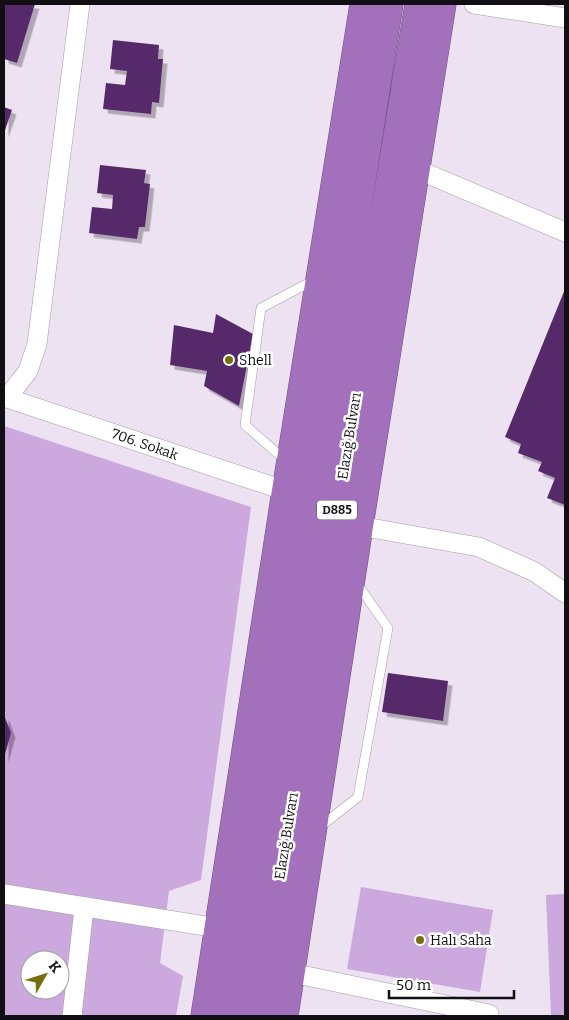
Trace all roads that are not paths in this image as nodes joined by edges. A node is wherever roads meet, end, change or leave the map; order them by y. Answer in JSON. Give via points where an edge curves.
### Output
{"nodes":[{"id":1,"x":80,"y":4,"type":"edge"},
{"id":2,"x":364,"y":4,"type":"edge"},
{"id":3,"x":389,"y":4,"type":"edge"},
{"id":4,"x":418,"y":4,"type":"edge"},
{"id":5,"x":442,"y":4,"type":"edge"},
{"id":6,"x":474,"y":4,"type":"edge"},
{"id":7,"x":529,"y":8,"type":"edge"},
{"id":8,"x":565,"y":18,"type":"edge"},
{"id":9,"x":416,"y":169,"type":"junction"},
{"id":10,"x":565,"y":232,"type":"edge"},
{"id":11,"x":321,"y":276,"type":"junction"},
{"id":12,"x":6,"y":397,"type":"edge"},
{"id":13,"x":290,"y":464,"type":"junction"},
{"id":14,"x":286,"y":491,"type":"junction"},
{"id":15,"x":359,"y":526,"type":"junction"},
{"id":16,"x":535,"y":572,"type":"junction"},
{"id":17,"x":351,"y":575,"type":"junction"},
{"id":18,"x":565,"y":582,"type":"edge"},
{"id":19,"x":565,"y":593,"type":"edge"},
{"id":20,"x":312,"y":834,"type":"junction"},
{"id":21,"x":4,"y":894,"type":"edge"},
{"id":22,"x":84,"y":908,"type":"junction"},
{"id":23,"x":218,"y":928,"type":"junction"},
{"id":24,"x":292,"y":973,"type":"junction"},
{"id":25,"x":72,"y":1016,"type":"edge"},
{"id":26,"x":205,"y":1016,"type":"edge"},
{"id":27,"x":230,"y":1016,"type":"edge"},
{"id":28,"x":259,"y":1016,"type":"edge"},
{"id":29,"x":284,"y":1016,"type":"edge"},
{"id":30,"x":489,"y":1016,"type":"edge"}],
"edges":[{"from":1,"to":12,"type":"street","via":[[37,344],[28,371]]},
{"from":2,"to":11,"type":"highway"},
{"from":3,"to":27,"type":"highway","name":"Elazığ Bulvarı","number":"D885"},
{"from":4,"to":28,"type":"highway","name":"Elazığ Bulvarı","number":"D885","via":[[318,622]]},
{"from":5,"to":9,"type":"highway"},
{"from":6,"to":7,"type":"street"},
{"from":7,"to":8,"type":"street"},
{"from":9,"to":10,"type":"street"},
{"from":9,"to":15,"type":"highway"},
{"from":11,"to":13,"type":"highway"},
{"from":11,"to":13,"type":"lane","via":[[261,308],[245,425]]},
{"from":12,"to":14,"type":"street","name":"706. Sokak"},
{"from":13,"to":14,"type":"highway"},
{"from":14,"to":23,"type":"highway"},
{"from":15,"to":16,"type":"street","via":[[478,547]]},
{"from":15,"to":17,"type":"highway"},
{"from":16,"to":18,"type":"street"},
{"from":16,"to":19,"type":"street"},
{"from":17,"to":20,"type":"highway"},
{"from":17,"to":20,"type":"lane","via":[[388,628],[358,797]]},
{"from":20,"to":24,"type":"highway"},
{"from":21,"to":22,"type":"street"},
{"from":22,"to":23,"type":"street"},
{"from":22,"to":25,"type":"street"},
{"from":23,"to":26,"type":"highway"},
{"from":24,"to":29,"type":"highway"},
{"from":24,"to":30,"type":"street"}]}
